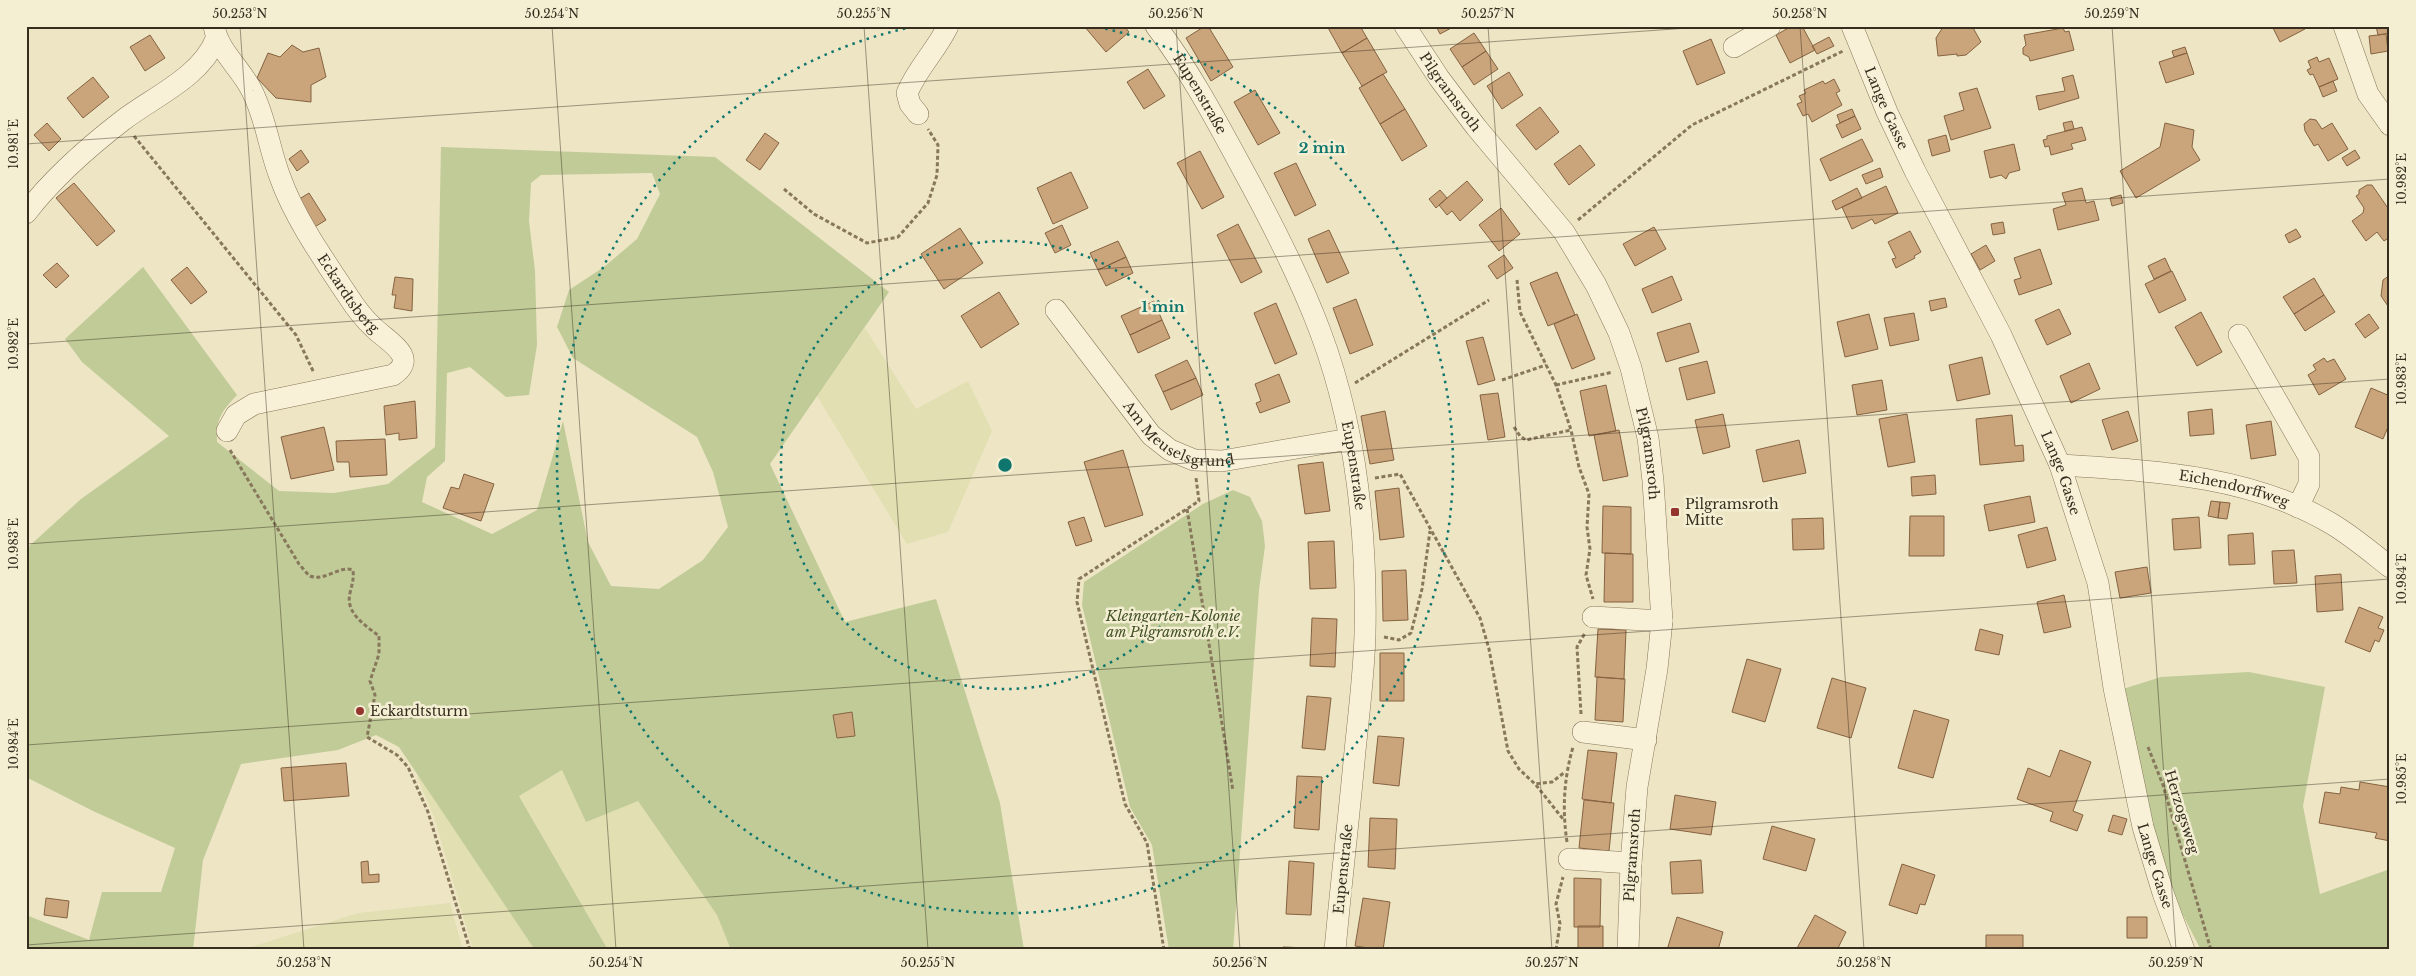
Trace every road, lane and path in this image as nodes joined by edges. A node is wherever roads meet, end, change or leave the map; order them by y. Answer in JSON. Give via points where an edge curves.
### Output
{"nodes":[{"id":1,"x":948,"y":26,"type":"edge"},
{"id":2,"x":1156,"y":26,"type":"edge"},
{"id":3,"x":1405,"y":26,"type":"edge"},
{"id":4,"x":1770,"y":26,"type":"edge"},
{"id":5,"x":2344,"y":26,"type":"edge"},
{"id":6,"x":215,"y":33,"type":"edge"},
{"id":7,"x":1856,"y":35,"type":"edge"},
{"id":8,"x":1734,"y":47,"type":"dead end"},
{"id":9,"x":918,"y":114,"type":"joint"},
{"id":10,"x":122,"y":121,"type":"junction"},
{"id":11,"x":2390,"y":125,"type":"edge"},
{"id":12,"x":784,"y":189,"type":"dead end"},
{"id":13,"x":26,"y":213,"type":"edge"},
{"id":14,"x":1580,"y":218,"type":"dead end"},
{"id":15,"x":1517,"y":280,"type":"dead end"},
{"id":16,"x":1489,"y":300,"type":"dead end"},
{"id":17,"x":1056,"y":310,"type":"dead end"},
{"id":18,"x":2239,"y":335,"type":"dead end"},
{"id":19,"x":1546,"y":365,"type":"junction"},
{"id":20,"x":1631,"y":368,"type":"junction"},
{"id":21,"x":1502,"y":380,"type":"dead end"},
{"id":22,"x":1556,"y":386,"type":"junction"},
{"id":23,"x":322,"y":389,"type":"junction"},
{"id":24,"x":1339,"y":393,"type":"junction"},
{"id":25,"x":1514,"y":427,"type":"dead end"},
{"id":26,"x":1571,"y":430,"type":"junction"},
{"id":27,"x":227,"y":431,"type":"joint"},
{"id":28,"x":1349,"y":439,"type":"junction"},
{"id":29,"x":1194,"y":460,"type":"junction"},
{"id":30,"x":2060,"y":465,"type":"junction"},
{"id":31,"x":1357,"y":481,"type":"junction"},
{"id":32,"x":2298,"y":508,"type":"junction"},
{"id":33,"x":1187,"y":509,"type":"junction"},
{"id":34,"x":1430,"y":530,"type":"junction"},
{"id":35,"x":2390,"y":567,"type":"edge"},
{"id":36,"x":1593,"y":617,"type":"junction"},
{"id":37,"x":1662,"y":620,"type":"junction"},
{"id":38,"x":1365,"y":634,"type":"junction"},
{"id":39,"x":1583,"y":732,"type":"junction"},
{"id":40,"x":1646,"y":740,"type":"junction"},
{"id":41,"x":2146,"y":745,"type":"dead end"},
{"id":42,"x":1566,"y":772,"type":"junction"},
{"id":43,"x":1535,"y":784,"type":"junction"},
{"id":44,"x":1233,"y":791,"type":"dead end"},
{"id":45,"x":1564,"y":819,"type":"junction"},
{"id":46,"x":1569,"y":859,"type":"junction"},
{"id":47,"x":1631,"y":863,"type":"junction"},
{"id":48,"x":470,"y":950,"type":"edge"},
{"id":49,"x":1164,"y":950,"type":"edge"},
{"id":50,"x":1335,"y":950,"type":"edge"},
{"id":51,"x":1556,"y":950,"type":"edge"},
{"id":52,"x":1628,"y":950,"type":"edge"},
{"id":53,"x":2184,"y":950,"type":"edge"},
{"id":54,"x":2211,"y":950,"type":"edge"}],
"edges":[{"from":1,"to":9,"type":"street","via":[[915,74],[907,93]]},
{"from":2,"to":24,"type":"street","name":"Eupenstraße","via":[[1195,84],[1297,274],[1321,332]]},
{"from":3,"to":20,"type":"street","name":"Pilgramsroth","via":[[1476,127],[1564,232],[1596,285],[1619,333]]},
{"from":4,"to":8,"type":"street"},
{"from":5,"to":11,"type":"street","via":[[2368,94]]},
{"from":6,"to":10,"type":"street","name":"Eckardtsberg","via":[[211,52],[184,77]]},
{"from":6,"to":23,"type":"street","name":"Eckardtsberg","via":[[253,92],[280,178],[298,215],[348,297],[373,328],[402,354],[402,367],[393,376]]},
{"from":7,"to":14,"type":"path","via":[[1692,125]]},
{"from":7,"to":30,"type":"street","name":"Lange Gasse","via":[[1911,162],[2000,335]]},
{"from":9,"to":12,"type":"path","via":[[938,145],[937,175],[928,203],[898,237],[867,243],[814,214]]},
{"from":10,"to":13,"type":"street","name":"Eckardtsberg","via":[[65,169]]},
{"from":10,"to":23,"type":"path","via":[[296,335]]},
{"from":15,"to":19,"type":"path","via":[[1520,312]]},
{"from":16,"to":24,"type":"path"},
{"from":17,"to":29,"type":"street","name":"Am Meuselsgrund","via":[[1151,435],[1170,450]]},
{"from":18,"to":32,"type":"street","via":[[2309,457],[2309,484]]},
{"from":19,"to":21,"type":"path"},
{"from":19,"to":22,"type":"path"},
{"from":20,"to":22,"type":"path"},
{"from":20,"to":37,"type":"street","name":"Pilgramsroth","via":[[1648,438]]},
{"from":22,"to":26,"type":"path"},
{"from":23,"to":27,"type":"street","name":"Eckardtsberg","via":[[254,404],[236,415]]},
{"from":24,"to":28,"type":"street","name":"Eupenstraße"},
{"from":25,"to":26,"type":"path","via":[[1526,440]]},
{"from":26,"to":36,"type":"path","via":[[1589,494],[1587,527],[1590,549],[1586,575],[1596,611]]},
{"from":27,"to":48,"type":"path","via":[[227,445],[299,564],[310,576],[322,577],[347,568],[353,570],[349,606],[358,619],[379,636],[379,654],[370,681],[376,695],[367,737],[397,755],[408,767],[428,812]]},
{"from":28,"to":29,"type":"street","name":"Am Meuselsgrund","via":[[1222,461]]},
{"from":28,"to":31,"type":"street","name":"Eupenstraße"},
{"from":29,"to":33,"type":"path","via":[[1199,501]]},
{"from":30,"to":32,"type":"street","name":"Eichendorffweg","via":[[2182,474],[2226,482]]},
{"from":30,"to":53,"type":"street","name":"Lange Gasse","via":[[2098,583],[2114,688],[2143,826]]},
{"from":31,"to":34,"type":"path","via":[[1400,474]]},
{"from":31,"to":38,"type":"street","name":"Eupenstraße"},
{"from":32,"to":35,"type":"street","name":"Eichendorffweg","via":[[2332,524]]},
{"from":33,"to":44,"type":"path"},
{"from":33,"to":49,"type":"path","via":[[1079,579],[1077,602],[1125,804],[1147,842]]},
{"from":34,"to":38,"type":"path","via":[[1422,589],[1411,634],[1399,640]]},
{"from":34,"to":43,"type":"path","via":[[1480,618],[1508,751],[1519,769]]},
{"from":36,"to":37,"type":"street"},
{"from":36,"to":39,"type":"path","via":[[1577,648]]},
{"from":37,"to":40,"type":"street","name":"Pilgramsroth"},
{"from":38,"to":50,"type":"street","name":"Eupenstraße"},
{"from":39,"to":40,"type":"street"},
{"from":39,"to":42,"type":"path","via":[[1574,746]]},
{"from":40,"to":47,"type":"street","name":"Pilgramsroth","via":[[1637,787]]},
{"from":41,"to":54,"type":"path","name":"Herzogsweg","via":[[2163,785]]},
{"from":42,"to":43,"type":"path","via":[[1552,782]]},
{"from":42,"to":45,"type":"path"},
{"from":43,"to":45,"type":"path"},
{"from":45,"to":46,"type":"path"},
{"from":46,"to":47,"type":"street"},
{"from":46,"to":51,"type":"path","via":[[1556,904],[1560,924]]},
{"from":47,"to":52,"type":"street","name":"Pilgramsroth"}]}
